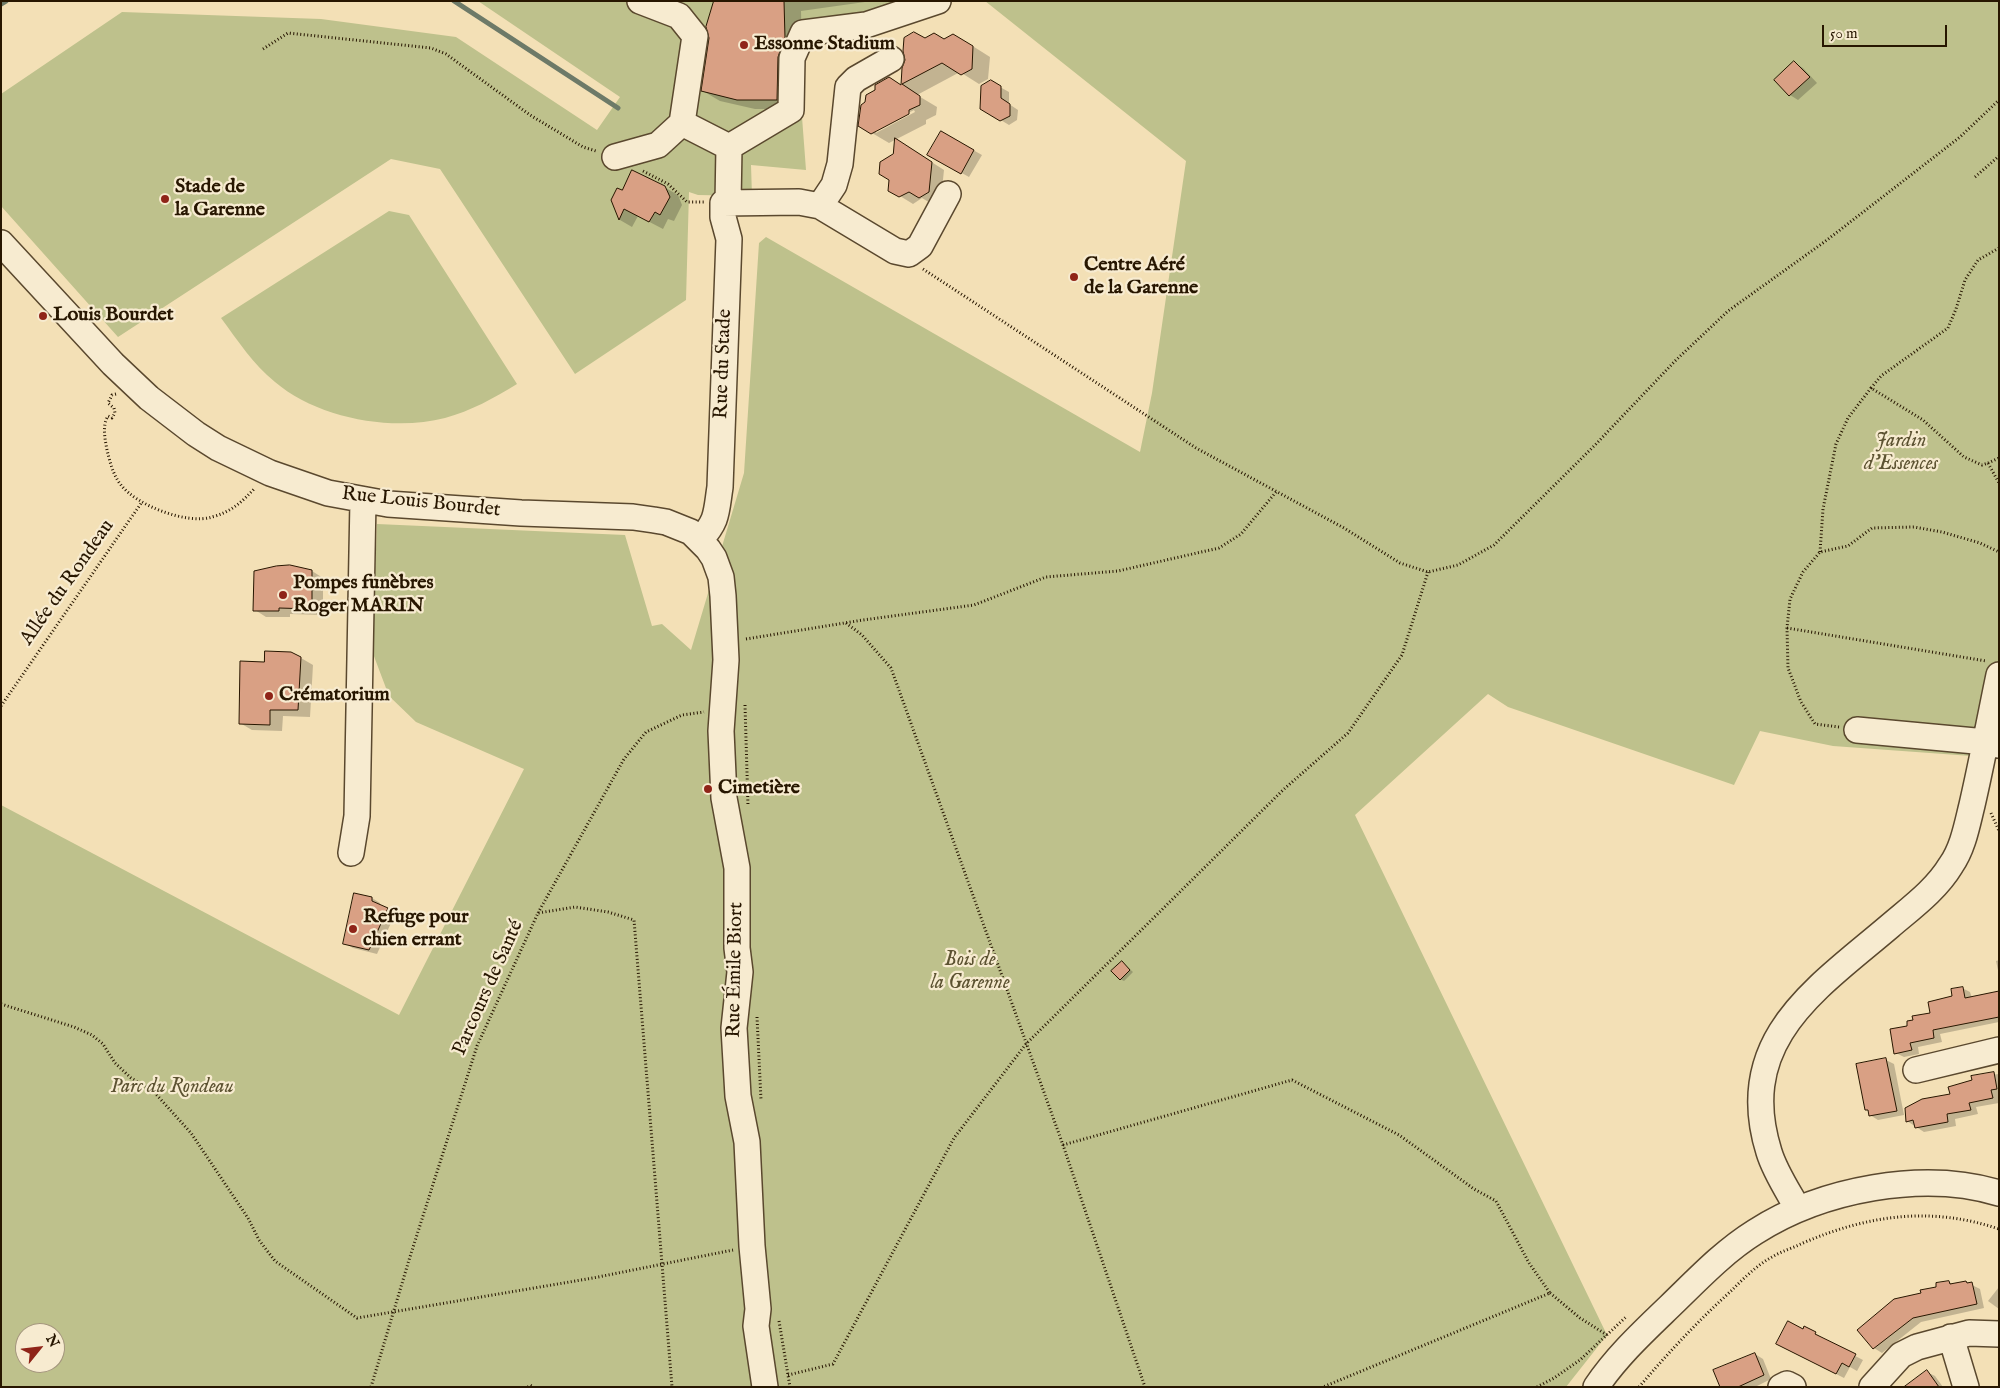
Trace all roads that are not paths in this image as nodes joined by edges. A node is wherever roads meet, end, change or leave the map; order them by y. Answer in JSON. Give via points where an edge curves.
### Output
{"nodes":[{"id":1,"x":640,"y":1,"type":"edge"},
{"id":2,"x":938,"y":1,"type":"edge"},
{"id":3,"x":891,"y":59,"type":"dead end"},
{"id":4,"x":682,"y":123,"type":"junction"},
{"id":5,"x":729,"y":147,"type":"junction"},
{"id":6,"x":615,"y":157,"type":"road end"},
{"id":7,"x":948,"y":194,"type":"dead end"},
{"id":8,"x":731,"y":203,"type":"junction"},
{"id":9,"x":820,"y":206,"type":"junction"},
{"id":10,"x":1,"y":243,"type":"edge"},
{"id":11,"x":363,"y":500,"type":"junction"},
{"id":12,"x":701,"y":543,"type":"junction"},
{"id":13,"x":1994,"y":668,"type":"edge"},
{"id":14,"x":1857,"y":730,"type":"road end"},
{"id":15,"x":1989,"y":750,"type":"edge"},
{"id":16,"x":351,"y":853,"type":"dead end"},
{"id":17,"x":1999,"y":1050,"type":"edge"},
{"id":18,"x":1916,"y":1070,"type":"dead end"},
{"id":19,"x":1999,"y":1194,"type":"edge"},
{"id":20,"x":1798,"y":1209,"type":"junction"},
{"id":21,"x":1999,"y":1334,"type":"edge"},
{"id":22,"x":1951,"y":1337,"type":"junction"},
{"id":23,"x":1602,"y":1378,"type":"edge"},
{"id":24,"x":765,"y":1387,"type":"edge"},
{"id":25,"x":1582,"y":1387,"type":"edge"},
{"id":26,"x":1781,"y":1387,"type":"edge"},
{"id":27,"x":1792,"y":1387,"type":"edge"},
{"id":28,"x":1872,"y":1387,"type":"edge"},
{"id":29,"x":1966,"y":1387,"type":"edge"}],
"edges":[{"from":1,"to":4,"type":"street","via":[[680,16],[695,36]]},
{"from":2,"to":5,"type":"street","via":[[866,25],[804,33],[792,58],[791,110]]},
{"from":3,"to":9,"type":"street","via":[[848,87],[840,164],[834,185]]},
{"from":4,"to":5,"type":"street"},
{"from":4,"to":6,"type":"street","via":[[658,145]]},
{"from":5,"to":8,"type":"street","name":"Rue du Stade"},
{"from":7,"to":9,"type":"street","via":[[920,246],[909,254],[895,251]]},
{"from":8,"to":9,"type":"street","via":[[800,202]]},
{"from":8,"to":12,"type":"street","name":"Rue du Stade","via":[[736,482],[724,542]]},
{"from":10,"to":11,"type":"street","name":"Rue Louis Bourdet","via":[[129,380],[196,434],[270,473],[328,493]]},
{"from":11,"to":12,"type":"street","name":"Rue Louis Bourdet","via":[[522,513],[633,517],[666,522]]},
{"from":11,"to":16,"type":"street","via":[[357,816]]},
{"from":12,"to":24,"type":"street","name":"Rue Émile Biort","via":[[721,577],[726,660],[721,709],[724,798],[737,868],[740,972],[734,1028],[738,1096],[747,1142],[758,1309],[756,1326]]},
{"from":13,"to":15,"type":"street"},
{"from":14,"to":15,"type":"street"},
{"from":15,"to":20,"type":"street","via":[[1979,813],[1951,866],[1937,885],[1815,990],[1776,1037],[1761,1089],[1762,1120],[1769,1153]]},
{"from":17,"to":18,"type":"street"},
{"from":19,"to":20,"type":"street","via":[[1952,1184],[1882,1186],[1835,1196]]},
{"from":20,"to":23,"type":"street","via":[[1756,1231],[1722,1256],[1634,1341]]},
{"from":21,"to":22,"type":"street","via":[[1969,1333]]},
{"from":22,"to":28,"type":"street","via":[[1901,1355]]},
{"from":22,"to":29,"type":"street"},
{"from":23,"to":25,"type":"street"},
{"from":26,"to":27,"type":"street","via":[[1787,1384]]}]}
